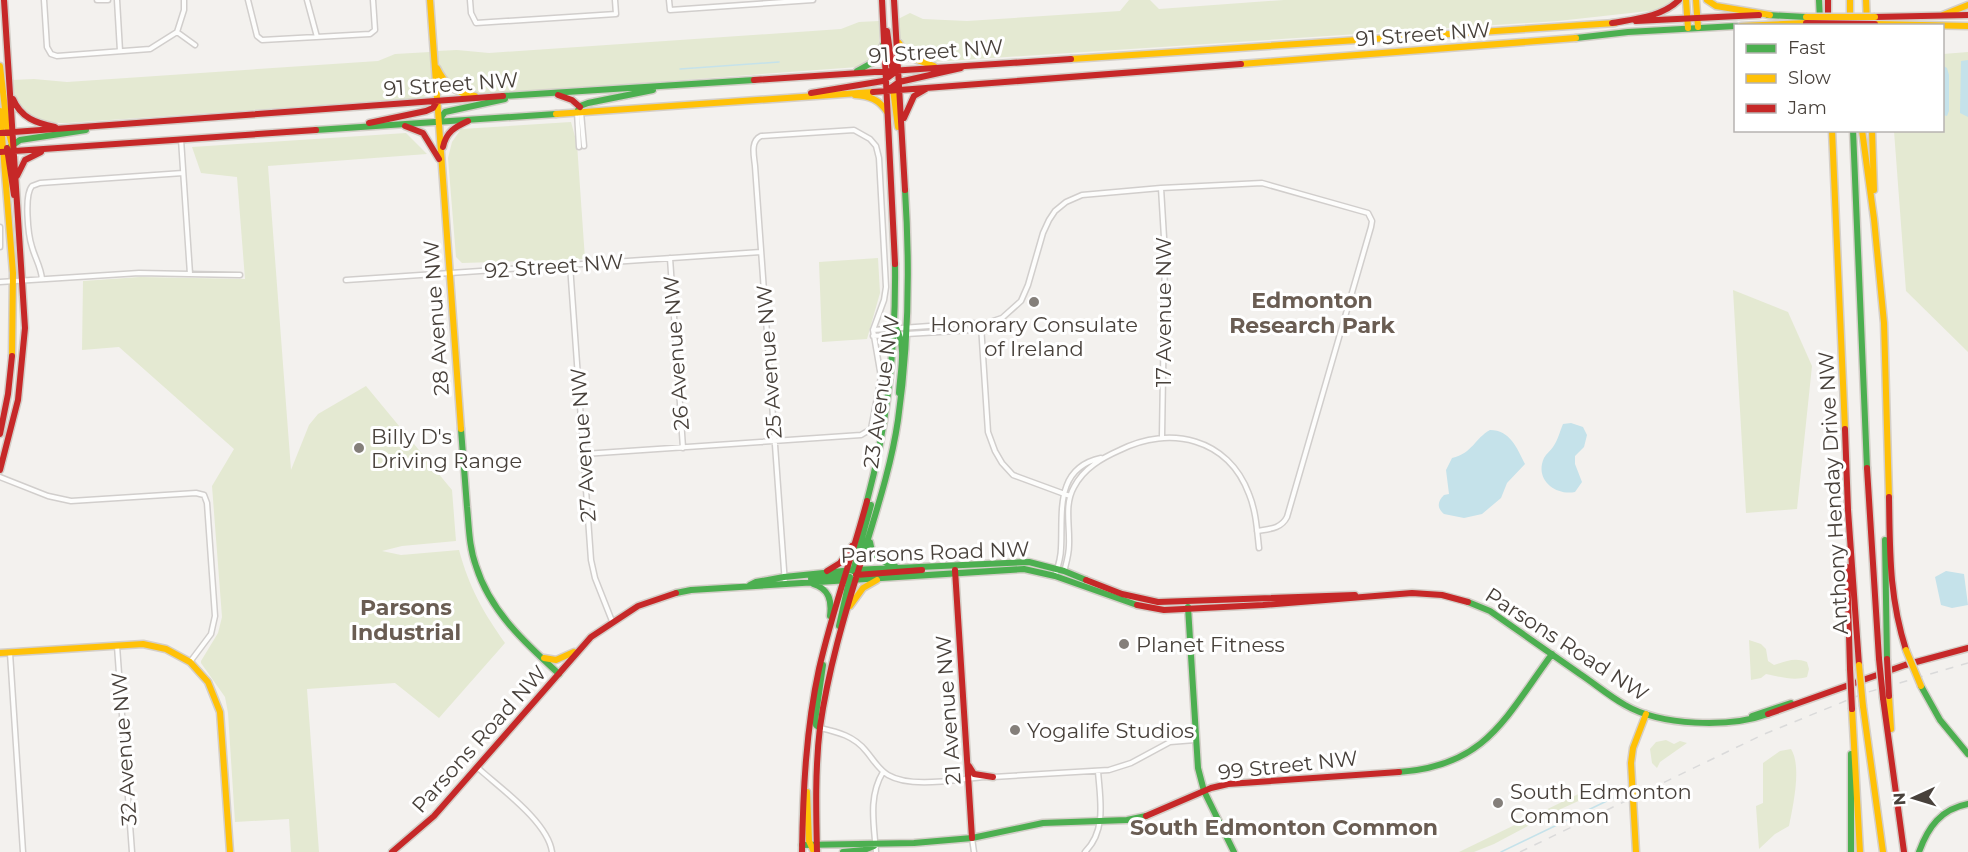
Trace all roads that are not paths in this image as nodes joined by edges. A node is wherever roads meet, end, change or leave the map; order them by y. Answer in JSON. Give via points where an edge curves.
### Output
{"nodes":[{"id":1,"x":4,"y":0,"type":"edge"},
{"id":2,"x":44,"y":0,"type":"edge"},
{"id":3,"x":97,"y":0,"type":"edge"},
{"id":4,"x":108,"y":0,"type":"edge"},
{"id":5,"x":117,"y":0,"type":"edge"},
{"id":6,"x":183,"y":0,"type":"edge"},
{"id":7,"x":248,"y":0,"type":"edge"},
{"id":8,"x":307,"y":0,"type":"edge"},
{"id":9,"x":374,"y":0,"type":"edge"},
{"id":10,"x":430,"y":0,"type":"edge"},
{"id":11,"x":470,"y":0,"type":"edge"},
{"id":12,"x":615,"y":0,"type":"edge"},
{"id":13,"x":669,"y":0,"type":"edge"},
{"id":14,"x":726,"y":0,"type":"edge"},
{"id":15,"x":813,"y":0,"type":"edge"},
{"id":16,"x":882,"y":0,"type":"edge"},
{"id":17,"x":894,"y":0,"type":"edge"},
{"id":18,"x":1679,"y":0,"type":"edge"},
{"id":19,"x":1686,"y":0,"type":"edge"},
{"id":20,"x":1696,"y":0,"type":"edge"},
{"id":21,"x":1707,"y":0,"type":"edge"},
{"id":22,"x":1819,"y":0,"type":"edge"},
{"id":23,"x":1828,"y":0,"type":"edge"},
{"id":24,"x":1866,"y":0,"type":"edge"},
{"id":25,"x":780,"y":1,"type":"edge"},
{"id":26,"x":1850,"y":1,"type":"edge"},
{"id":27,"x":1968,"y":5,"type":"edge"},
{"id":28,"x":727,"y":6,"type":"junction"},
{"id":29,"x":1770,"y":15,"type":"junction"},
{"id":30,"x":1943,"y":15,"type":"junction"},
{"id":31,"x":1968,"y":15,"type":"edge"},
{"id":32,"x":1688,"y":17,"type":"junction"},
{"id":33,"x":1697,"y":17,"type":"junction"},
{"id":34,"x":1806,"y":20,"type":"junction"},
{"id":35,"x":1873,"y":22,"type":"edge"},
{"id":36,"x":1612,"y":23,"type":"junction"},
{"id":37,"x":1763,"y":24,"type":"edge"},
{"id":38,"x":1820,"y":24,"type":"edge"},
{"id":39,"x":1828,"y":24,"type":"edge"},
{"id":40,"x":1852,"y":24,"type":"edge"},
{"id":41,"x":1920,"y":24,"type":"edge"},
{"id":42,"x":1944,"y":25,"type":"edge"},
{"id":43,"x":1734,"y":26,"type":"edge"},
{"id":44,"x":1968,"y":26,"type":"edge"},
{"id":45,"x":1698,"y":27,"type":"junction"},
{"id":46,"x":1688,"y":28,"type":"junction"},
{"id":47,"x":177,"y":32,"type":"junction"},
{"id":48,"x":316,"y":37,"type":"junction"},
{"id":49,"x":896,"y":37,"type":"junction"},
{"id":50,"x":885,"y":41,"type":"junction"},
{"id":51,"x":195,"y":45,"type":"dead end"},
{"id":52,"x":120,"y":51,"type":"junction"},
{"id":53,"x":435,"y":63,"type":"junction"},
{"id":54,"x":989,"y":63,"type":"junction"},
{"id":55,"x":0,"y":66,"type":"edge"},
{"id":56,"x":938,"y":67,"type":"junction"},
{"id":57,"x":851,"y":74,"type":"junction"},
{"id":58,"x":891,"y":74,"type":"junction"},
{"id":59,"x":10,"y":85,"type":"junction"},
{"id":60,"x":679,"y":86,"type":"junction"},
{"id":61,"x":895,"y":87,"type":"junction"},
{"id":62,"x":938,"y":87,"type":"junction"},
{"id":63,"x":538,"y":94,"type":"junction"},
{"id":64,"x":836,"y":94,"type":"junction"},
{"id":65,"x":518,"y":96,"type":"junction"},
{"id":66,"x":491,"y":97,"type":"junction"},
{"id":67,"x":793,"y":97,"type":"junction"},
{"id":68,"x":437,"y":102,"type":"junction"},
{"id":69,"x":579,"y":110,"type":"junction"},
{"id":70,"x":0,"y":111,"type":"edge"},
{"id":71,"x":474,"y":119,"type":"junction"},
{"id":72,"x":890,"y":121,"type":"junction"},
{"id":73,"x":438,"y":122,"type":"junction"},
{"id":74,"x":140,"y":123,"type":"junction"},
{"id":75,"x":395,"y":124,"type":"junction"},
{"id":76,"x":359,"y":127,"type":"junction"},
{"id":77,"x":65,"y":129,"type":"junction"},
{"id":78,"x":902,"y":129,"type":"junction"},
{"id":79,"x":1830,"y":132,"type":"edge"},
{"id":80,"x":1853,"y":132,"type":"edge"},
{"id":81,"x":1862,"y":132,"type":"edge"},
{"id":82,"x":1872,"y":132,"type":"edge"},
{"id":83,"x":5,"y":136,"type":"edge"},
{"id":84,"x":181,"y":140,"type":"junction"},
{"id":85,"x":755,"y":141,"type":"joint"},
{"id":86,"x":581,"y":146,"type":"dead end"},
{"id":87,"x":63,"y":148,"type":"junction"},
{"id":88,"x":8,"y":149,"type":"edge"},
{"id":89,"x":442,"y":167,"type":"junction"},
{"id":90,"x":904,"y":167,"type":"junction"},
{"id":91,"x":0,"y":171,"type":"edge"},
{"id":92,"x":183,"y":173,"type":"junction"},
{"id":93,"x":16,"y":177,"type":"junction"},
{"id":94,"x":5,"y":182,"type":"junction"},
{"id":95,"x":1161,"y":188,"type":"junction"},
{"id":96,"x":1874,"y":219,"type":"junction"},
{"id":97,"x":0,"y":227,"type":"edge"},
{"id":98,"x":20,"y":236,"type":"junction"},
{"id":99,"x":0,"y":247,"type":"edge"},
{"id":100,"x":761,"y":252,"type":"junction"},
{"id":101,"x":670,"y":258,"type":"junction"},
{"id":102,"x":570,"y":265,"type":"junction"},
{"id":103,"x":450,"y":273,"type":"junction"},
{"id":104,"x":190,"y":274,"type":"junction"},
{"id":105,"x":240,"y":275,"type":"dead end"},
{"id":106,"x":42,"y":279,"type":"junction"},
{"id":107,"x":346,"y":280,"type":"dead end"},
{"id":108,"x":12,"y":281,"type":"junction"},
{"id":109,"x":23,"y":281,"type":"junction"},
{"id":110,"x":0,"y":282,"type":"edge"},
{"id":111,"x":981,"y":325,"type":"junction"},
{"id":112,"x":873,"y":330,"type":"junction"},
{"id":113,"x":902,"y":331,"type":"junction"},
{"id":114,"x":873,"y":336,"type":"junction"},
{"id":115,"x":0,"y":434,"type":"edge"},
{"id":116,"x":1162,"y":436,"type":"junction"},
{"id":117,"x":775,"y":441,"type":"junction"},
{"id":118,"x":682,"y":448,"type":"junction"},
{"id":119,"x":584,"y":454,"type":"junction"},
{"id":120,"x":1104,"y":457,"type":"junction"},
{"id":121,"x":0,"y":470,"type":"edge"},
{"id":122,"x":0,"y":477,"type":"edge"},
{"id":123,"x":1887,"y":478,"type":"junction"},
{"id":124,"x":872,"y":485,"type":"junction"},
{"id":125,"x":1064,"y":494,"type":"junction"},
{"id":126,"x":1070,"y":496,"type":"junction"},
{"id":127,"x":1848,"y":510,"type":"junction"},
{"id":128,"x":1257,"y":531,"type":"junction"},
{"id":129,"x":870,"y":537,"type":"junction"},
{"id":130,"x":1259,"y":548,"type":"dead end"},
{"id":131,"x":955,"y":565,"type":"junction"},
{"id":132,"x":931,"y":566,"type":"junction"},
{"id":133,"x":903,"y":568,"type":"junction"},
{"id":134,"x":956,"y":573,"type":"junction"},
{"id":135,"x":1060,"y":573,"type":"junction"},
{"id":136,"x":805,"y":575,"type":"junction"},
{"id":137,"x":851,"y":575,"type":"junction"},
{"id":138,"x":899,"y":577,"type":"junction"},
{"id":139,"x":786,"y":582,"type":"junction"},
{"id":140,"x":800,"y":584,"type":"junction"},
{"id":141,"x":1188,"y":606,"type":"junction"},
{"id":142,"x":612,"y":621,"type":"junction"},
{"id":143,"x":842,"y":623,"type":"junction"},
{"id":144,"x":838,"y":637,"type":"junction"},
{"id":145,"x":117,"y":645,"type":"junction"},
{"id":146,"x":581,"y":648,"type":"junction"},
{"id":147,"x":1968,"y":648,"type":"edge"},
{"id":148,"x":824,"y":649,"type":"junction"},
{"id":149,"x":10,"y":653,"type":"junction"},
{"id":150,"x":0,"y":654,"type":"edge"},
{"id":151,"x":1552,"y":654,"type":"junction"},
{"id":152,"x":538,"y":655,"type":"junction"},
{"id":153,"x":1883,"y":659,"type":"junction"},
{"id":154,"x":190,"y":662,"type":"junction"},
{"id":155,"x":559,"y":674,"type":"junction"},
{"id":156,"x":1928,"y":697,"type":"junction"},
{"id":157,"x":1852,"y":709,"type":"junction"},
{"id":158,"x":1646,"y":714,"type":"junction"},
{"id":159,"x":820,"y":728,"type":"junction"},
{"id":160,"x":1195,"y":740,"type":"junction"},
{"id":161,"x":1968,"y":748,"type":"edge"},
{"id":162,"x":967,"y":753,"type":"junction"},
{"id":163,"x":1968,"y":754,"type":"edge"},
{"id":164,"x":805,"y":763,"type":"junction"},
{"id":165,"x":478,"y":768,"type":"junction"},
{"id":166,"x":1098,"y":771,"type":"junction"},
{"id":167,"x":883,"y":772,"type":"junction"},
{"id":168,"x":993,"y":777,"type":"junction"},
{"id":169,"x":968,"y":778,"type":"junction"},
{"id":170,"x":1204,"y":791,"type":"junction"},
{"id":171,"x":1968,"y":804,"type":"edge"},
{"id":172,"x":1101,"y":821,"type":"junction"},
{"id":173,"x":972,"y":838,"type":"junction"},
{"id":174,"x":814,"y":848,"type":"edge"},
{"id":175,"x":802,"y":849,"type":"edge"},
{"id":176,"x":876,"y":849,"type":"edge"},
{"id":177,"x":396,"y":851,"type":"edge"},
{"id":178,"x":24,"y":852,"type":"edge"},
{"id":179,"x":132,"y":852,"type":"edge"},
{"id":180,"x":230,"y":852,"type":"edge"},
{"id":181,"x":552,"y":852,"type":"edge"},
{"id":182,"x":843,"y":852,"type":"edge"},
{"id":183,"x":974,"y":852,"type":"edge"},
{"id":184,"x":1085,"y":852,"type":"edge"},
{"id":185,"x":1234,"y":852,"type":"edge"},
{"id":186,"x":1636,"y":852,"type":"edge"},
{"id":187,"x":1851,"y":852,"type":"edge"},
{"id":188,"x":1860,"y":852,"type":"edge"},
{"id":189,"x":1883,"y":852,"type":"edge"},
{"id":190,"x":1904,"y":852,"type":"edge"},
{"id":191,"x":1919,"y":852,"type":"edge"}],
"edges":[{"from":1,"to":59,"type":"main road"},
{"from":2,"to":52,"type":"street","via":[[51,54]]},
{"from":3,"to":4,"type":"street"},
{"from":5,"to":52,"type":"street"},
{"from":6,"to":47,"type":"street"},
{"from":7,"to":48,"type":"street","via":[[258,39]]},
{"from":8,"to":48,"type":"street"},
{"from":9,"to":48,"type":"street","via":[[375,30],[370,34]]},
{"from":10,"to":53,"type":"main road","name":"28 Avenue NW"},
{"from":11,"to":12,"type":"street","via":[[476,23],[616,14]]},
{"from":13,"to":28,"type":"street","via":[[670,10]]},
{"from":14,"to":28,"type":"street"},
{"from":15,"to":25,"type":"street"},
{"from":16,"to":50,"type":"main road","name":"23 Avenue NW"},
{"from":16,"to":58,"type":"main road"},
{"from":17,"to":49,"type":"main road","name":"23 Avenue NW"},
{"from":18,"to":36,"type":"main road","via":[[1662,12]]},
{"from":19,"to":32,"type":"main road"},
{"from":20,"to":33,"type":"main road"},
{"from":21,"to":29,"type":"main road","via":[[1716,6]]},
{"from":22,"to":38,"type":"main road"},
{"from":23,"to":39,"type":"main road"},
{"from":24,"to":35,"type":"main road"},
{"from":25,"to":28,"type":"street"},
{"from":26,"to":40,"type":"main road"},
{"from":27,"to":30,"type":"main road"},
{"from":29,"to":33,"type":"main road","name":"91 Street NW"},
{"from":29,"to":34,"type":"main road","name":"91 Street NW"},
{"from":30,"to":31,"type":"main road"},
{"from":30,"to":35,"type":"main road"},
{"from":32,"to":33,"type":"main road","name":"91 Street NW"},
{"from":32,"to":36,"type":"main road","name":"91 Street NW"},
{"from":32,"to":46,"type":"main road"},
{"from":33,"to":45,"type":"main road"},
{"from":34,"to":35,"type":"main road","name":"91 Street NW","bridge":true},
{"from":34,"to":37,"type":"main road","name":"91 Street NW"},
{"from":35,"to":41,"type":"main road"},
{"from":36,"to":54,"type":"main road","name":"91 Street NW"},
{"from":42,"to":44,"type":"main road"},
{"from":43,"to":45,"type":"main road","name":"91 Street NW"},
{"from":45,"to":46,"type":"main road","name":"91 Street NW"},
{"from":46,"to":62,"type":"main road","name":"91 Street NW"},
{"from":47,"to":51,"type":"street"},
{"from":47,"to":52,"type":"street","via":[[150,50]]},
{"from":49,"to":56,"type":"main road","via":[[908,57]]},
{"from":49,"to":58,"type":"main road","name":"23 Avenue NW"},
{"from":50,"to":57,"type":"main road","via":[[873,63]]},
{"from":50,"to":58,"type":"main road","name":"23 Avenue NW"},
{"from":53,"to":66,"type":"main road","via":[[444,82],[453,90],[468,96]]},
{"from":53,"to":68,"type":"main road","name":"28 Avenue NW"},
{"from":54,"to":56,"type":"main road","name":"91 Street NW"},
{"from":54,"to":61,"type":"main road"},
{"from":55,"to":83,"type":"main road"},
{"from":56,"to":58,"type":"main road","name":"91 Street NW"},
{"from":57,"to":58,"type":"main road","name":"91 Street NW"},
{"from":57,"to":60,"type":"main road","name":"91 Street NW"},
{"from":58,"to":61,"type":"main road"},
{"from":58,"to":61,"type":"main road","name":"23 Avenue NW"},
{"from":58,"to":67,"type":"main road","via":[[880,82]]},
{"from":59,"to":77,"type":"main road","via":[[17,109],[24,117]]},
{"from":59,"to":83,"type":"main road"},
{"from":60,"to":63,"type":"main road","name":"91 Street NW"},
{"from":60,"to":69,"type":"main road"},
{"from":61,"to":62,"type":"main road","name":"91 Street NW"},
{"from":61,"to":64,"type":"main road","name":"91 Street NW"},
{"from":61,"to":72,"type":"main road","name":"23 Avenue NW"},
{"from":61,"to":78,"type":"main road","name":"23 Avenue NW"},
{"from":61,"to":90,"type":"main road"},
{"from":62,"to":78,"type":"main road","via":[[914,96]]},
{"from":63,"to":65,"type":"main road","name":"91 Street NW"},
{"from":63,"to":69,"type":"main road","via":[[564,96]]},
{"from":64,"to":67,"type":"main road","name":"91 Street NW"},
{"from":64,"to":72,"type":"main road","via":[[871,97],[883,104]]},
{"from":65,"to":66,"type":"main road","name":"91 Street NW"},
{"from":65,"to":73,"type":"main road","via":[[445,112]]},
{"from":66,"to":68,"type":"main road","name":"91 Street NW"},
{"from":67,"to":69,"type":"main road","name":"91 Street NW"},
{"from":68,"to":73,"type":"main road","name":"28 Avenue NW"},
{"from":68,"to":74,"type":"main road","name":"91 Street NW"},
{"from":68,"to":76,"type":"main road","via":[[431,110]]},
{"from":69,"to":71,"type":"main road","name":"91 Street NW"},
{"from":69,"to":86,"type":"street"},
{"from":70,"to":83,"type":"main road"},
{"from":71,"to":73,"type":"main road","name":"91 Street NW"},
{"from":71,"to":89,"type":"main road","via":[[447,134]]},
{"from":72,"to":113,"type":"main road","name":"23 Avenue NW","via":[[896,280]]},
{"from":73,"to":75,"type":"main road","name":"91 Street NW"},
{"from":73,"to":89,"type":"main road","name":"28 Avenue NW"},
{"from":74,"to":77,"type":"main road","name":"91 Street NW"},
{"from":74,"to":88,"type":"main road","via":[[20,140]]},
{"from":75,"to":76,"type":"main road","name":"91 Street NW"},
{"from":75,"to":89,"type":"main road","via":[[423,133]]},
{"from":76,"to":84,"type":"main road","name":"91 Street NW"},
{"from":77,"to":83,"type":"main road","name":"91 Street NW"},
{"from":78,"to":90,"type":"main road","name":"23 Avenue NW"},
{"from":79,"to":127,"type":"main road","name":"Anthony Henday Drive NW"},
{"from":80,"to":153,"type":"main road","name":"Anthony Henday Drive NW","via":[[1870,534]]},
{"from":81,"to":96,"type":"main road"},
{"from":82,"to":96,"type":"main road"},
{"from":83,"to":88,"type":"main road"},
{"from":83,"to":88,"type":"main road"},
{"from":84,"to":87,"type":"main road","name":"91 Street NW"},
{"from":84,"to":92,"type":"street"},
{"from":85,"to":100,"type":"street","name":"25 Avenue NW"},
{"from":85,"to":112,"type":"street","name":"23 Avenue NW","via":[[761,136],[849,129],[873,143],[878,152],[885,294]]},
{"from":87,"to":88,"type":"main road","name":"91 Street NW"},
{"from":87,"to":93,"type":"main road","via":[[32,155],[21,165]]},
{"from":88,"to":93,"type":"main road"},
{"from":88,"to":94,"type":"main road"},
{"from":88,"to":98,"type":"main road"},
{"from":89,"to":103,"type":"main road","name":"28 Avenue NW"},
{"from":90,"to":113,"type":"main road","name":"23 Avenue NW","via":[[909,283]]},
{"from":91,"to":94,"type":"main road"},
{"from":92,"to":104,"type":"street"},
{"from":92,"to":106,"type":"street","via":[[39,183],[29,188],[30,243]]},
{"from":93,"to":98,"type":"main road"},
{"from":94,"to":108,"type":"main road"},
{"from":95,"to":111,"type":"street","via":[[1096,192],[1066,202],[1055,211],[1043,233],[1021,301],[1002,318]]},
{"from":95,"to":116,"type":"street","name":"17 Avenue NW","via":[[1165,254]]},
{"from":95,"to":128,"type":"street","via":[[1271,184],[1368,213],[1372,221],[1287,517],[1277,527]]},
{"from":96,"to":123,"type":"main road","via":[[1886,369]]},
{"from":97,"to":99,"type":"street"},
{"from":98,"to":109,"type":"main road"},
{"from":100,"to":101,"type":"street","name":"92 Street NW"},
{"from":100,"to":117,"type":"street","name":"25 Avenue NW"},
{"from":101,"to":102,"type":"street","name":"92 Street NW"},
{"from":101,"to":118,"type":"street","name":"26 Avenue NW"},
{"from":102,"to":103,"type":"street","name":"92 Street NW"},
{"from":102,"to":119,"type":"street","name":"27 Avenue NW"},
{"from":103,"to":107,"type":"street","name":"92 Street NW"},
{"from":103,"to":152,"type":"main road","name":"28 Avenue NW","via":[[471,551],[496,608],[516,635]]},
{"from":104,"to":105,"type":"street"},
{"from":104,"to":106,"type":"street"},
{"from":106,"to":109,"type":"street"},
{"from":108,"to":109,"type":"street"},
{"from":108,"to":110,"type":"street"},
{"from":108,"to":115,"type":"main road","via":[[12,363]]},
{"from":109,"to":121,"type":"main road","via":[[22,376]]},
{"from":111,"to":113,"type":"street","via":[[972,322]]},
{"from":111,"to":113,"type":"street","via":[[973,330]]},
{"from":111,"to":125,"type":"street","via":[[988,432],[994,451],[1013,475]]},
{"from":112,"to":113,"type":"street"},
{"from":112,"to":114,"type":"street","name":"23 Avenue NW"},
{"from":113,"to":114,"type":"street"},
{"from":113,"to":124,"type":"main road","name":"23 Avenue NW"},
{"from":113,"to":129,"type":"main road","name":"23 Avenue NW","via":[[899,411]]},
{"from":114,"to":117,"type":"street","name":"23 Avenue NW","via":[[881,377],[869,432]]},
{"from":116,"to":120,"type":"street","via":[[1138,441]]},
{"from":116,"to":128,"type":"street","via":[[1202,444],[1224,457],[1249,494]]},
{"from":117,"to":118,"type":"street"},
{"from":117,"to":139,"type":"street","name":"25 Avenue NW"},
{"from":118,"to":119,"type":"street"},
{"from":119,"to":142,"type":"street","name":"27 Avenue NW","via":[[591,560]]},
{"from":120,"to":125,"type":"street","via":[[1076,472]]},
{"from":120,"to":126,"type":"street","via":[[1079,479]]},
{"from":122,"to":154,"type":"street","via":[[71,501],[204,495],[215,616],[211,634]]},
{"from":123,"to":153,"type":"main road"},
{"from":123,"to":156,"type":"main road","bridge":true,"via":[[1891,584],[1897,621]]},
{"from":124,"to":136,"type":"main road","via":[[844,559],[829,570]]},
{"from":124,"to":137,"type":"main road"},
{"from":125,"to":126,"type":"street"},
{"from":125,"to":135,"type":"street"},
{"from":126,"to":135,"type":"street","via":[[1069,549]]},
{"from":127,"to":157,"type":"main road","bridge":true},
{"from":127,"to":189,"type":"main road","name":"Anthony Henday Drive NW","bridge":true,"via":[[1863,706]]},
{"from":128,"to":130,"type":"street"},
{"from":129,"to":133,"type":"main road","via":[[875,557]]},
{"from":129,"to":137,"type":"main road","name":"23 Avenue NW"},
{"from":131,"to":132,"type":"main road","name":"Parsons Road NW"},
{"from":131,"to":134,"type":"main road","name":"21 Avenue NW"},
{"from":131,"to":135,"type":"main road","name":"Parsons Road NW","via":[[1029,562]]},
{"from":132,"to":133,"type":"main road","name":"Parsons Road NW"},
{"from":132,"to":137,"type":"main road"},
{"from":133,"to":137,"type":"main road","name":"Parsons Road NW"},
{"from":134,"to":135,"type":"main road","name":"Parsons Road NW"},
{"from":134,"to":138,"type":"main road","name":"Parsons Road NW"},
{"from":134,"to":162,"type":"main road","name":"21 Avenue NW"},
{"from":135,"to":141,"type":"main road","name":"Parsons Road NW","via":[[1137,598]]},
{"from":136,"to":137,"type":"main road","name":"Parsons Road NW"},
{"from":136,"to":139,"type":"main road","name":"Parsons Road NW"},
{"from":137,"to":138,"type":"main road","name":"Parsons Road NW"},
{"from":137,"to":139,"type":"main road"},
{"from":137,"to":140,"type":"main road","name":"Parsons Road NW"},
{"from":137,"to":143,"type":"main road","name":"23 Avenue NW"},
{"from":137,"to":144,"type":"main road"},
{"from":137,"to":148,"type":"main road","name":"23 Avenue NW"},
{"from":138,"to":143,"type":"main road","via":[[877,580],[863,588]]},
{"from":139,"to":140,"type":"main road","name":"Parsons Road NW"},
{"from":139,"to":142,"type":"main road","name":"Parsons Road NW","via":[[756,582],[669,594]]},
{"from":140,"to":148,"type":"main road","via":[[819,585],[830,596]]},
{"from":141,"to":151,"type":"main road","name":"Parsons Road NW","via":[[1434,593],[1466,600],[1490,611]]},
{"from":141,"to":160,"type":"main road"},
{"from":142,"to":146,"type":"main road","name":"Parsons Road NW"},
{"from":143,"to":144,"type":"main road","name":"23 Avenue NW"},
{"from":144,"to":159,"type":"main road","name":"23 Avenue NW"},
{"from":145,"to":149,"type":"main road"},
{"from":145,"to":154,"type":"main road","via":[[157,647]]},
{"from":145,"to":179,"type":"street","name":"32 Avenue NW"},
{"from":146,"to":152,"type":"main road","via":[[556,660]]},
{"from":146,"to":155,"type":"main road","name":"Parsons Road NW"},
{"from":147,"to":158,"type":"main road","name":"Parsons Road NW","via":[[1915,661],[1813,698],[1728,722],[1671,720]]},
{"from":148,"to":159,"type":"main road","via":[[815,721]]},
{"from":148,"to":164,"type":"main road","name":"23 Avenue NW"},
{"from":149,"to":150,"type":"main road"},
{"from":149,"to":178,"type":"street"},
{"from":151,"to":158,"type":"main road","name":"Parsons Road NW","via":[[1621,703]]},
{"from":151,"to":170,"type":"main road","name":"99 Street NW","via":[[1493,734],[1471,752],[1443,765],[1412,771],[1228,784]]},
{"from":152,"to":155,"type":"main road","name":"28 Avenue NW"},
{"from":153,"to":190,"type":"main road","name":"Anthony Henday Drive NW","bridge":true},
{"from":154,"to":180,"type":"main road","via":[[208,682],[220,712]]},
{"from":155,"to":165,"type":"main road","name":"Parsons Road NW"},
{"from":156,"to":161,"type":"main road"},
{"from":156,"to":163,"type":"main road","via":[[1947,730]]},
{"from":157,"to":187,"type":"main road"},
{"from":157,"to":188,"type":"main road"},
{"from":158,"to":186,"type":"main road","via":[[1631,758]]},
{"from":159,"to":167,"type":"street","via":[[855,741]]},
{"from":159,"to":174,"type":"main road","name":"23 Avenue NW"},
{"from":160,"to":166,"type":"street","via":[[1170,742],[1125,765]]},
{"from":160,"to":170,"type":"main road"},
{"from":162,"to":168,"type":"main road","via":[[971,772]]},
{"from":162,"to":169,"type":"main road","name":"21 Avenue NW"},
{"from":164,"to":174,"type":"main road"},
{"from":164,"to":175,"type":"main road","name":"23 Avenue NW"},
{"from":165,"to":177,"type":"main road","name":"Parsons Road NW"},
{"from":165,"to":181,"type":"street","via":[[538,822]]},
{"from":166,"to":168,"type":"street"},
{"from":166,"to":172,"type":"street"},
{"from":167,"to":169,"type":"street","via":[[912,782]]},
{"from":167,"to":176,"type":"street","via":[[874,794]]},
{"from":168,"to":169,"type":"street"},
{"from":169,"to":173,"type":"main road","name":"21 Avenue NW"},
{"from":170,"to":172,"type":"main road","name":"99 Street NW","via":[[1154,814]]},
{"from":170,"to":185,"type":"main road"},
{"from":171,"to":191,"type":"main road","via":[[1935,820]]},
{"from":172,"to":173,"type":"main road","name":"99 Street NW","via":[[1043,823]]},
{"from":172,"to":184,"type":"street"},
{"from":173,"to":176,"type":"main road","name":"99 Street NW"},
{"from":173,"to":183,"type":"street","name":"21 Avenue NW"},
{"from":174,"to":175,"type":"main road","name":"99 Street NW"},
{"from":174,"to":176,"type":"main road","name":"99 Street NW","via":[[864,843]]},
{"from":176,"to":182,"type":"main road","name":"99 Street NW"}]}
